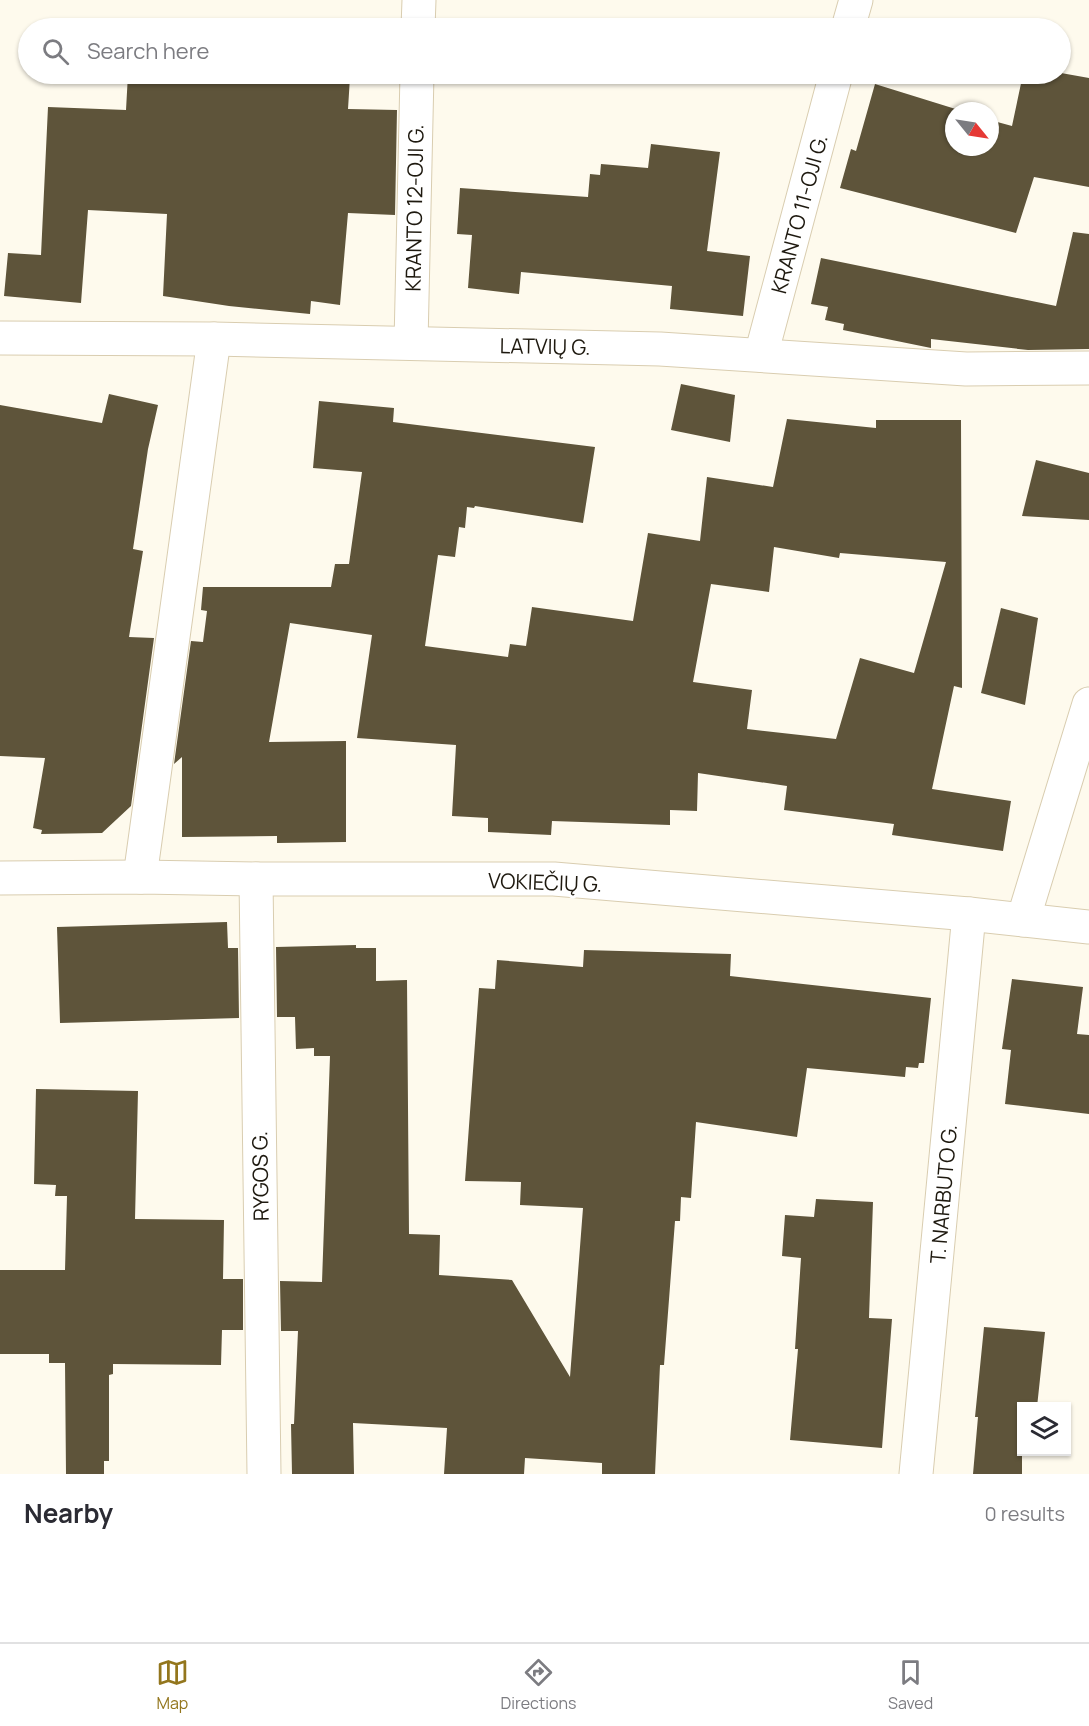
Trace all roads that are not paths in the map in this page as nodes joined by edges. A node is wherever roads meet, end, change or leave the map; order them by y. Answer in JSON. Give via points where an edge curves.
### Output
{"nodes":[{"id":1,"x":419,"y":0,"type":"edge"},
{"id":2,"x":856,"y":0,"type":"edge"},
{"id":3,"x":418,"y":18,"type":"edge"},
{"id":4,"x":851,"y":18,"type":"edge"},
{"id":5,"x":417,"y":84,"type":"edge"},
{"id":6,"x":833,"y":84,"type":"edge"},
{"id":7,"x":0,"y":338,"type":"edge"},
{"id":8,"x":214,"y":339,"type":"junction"},
{"id":9,"x":411,"y":343,"type":"junction"},
{"id":10,"x":761,"y":355,"type":"junction"},
{"id":11,"x":1089,"y":368,"type":"edge"},
{"id":12,"x":1089,"y":704,"type":"edge"},
{"id":13,"x":140,"y":877,"type":"junction"},
{"id":14,"x":0,"y":878,"type":"edge"},
{"id":15,"x":256,"y":879,"type":"junction"},
{"id":16,"x":969,"y":914,"type":"junction"},
{"id":17,"x":1023,"y":921,"type":"junction"},
{"id":18,"x":1089,"y":927,"type":"edge"},
{"id":19,"x":264,"y":1474,"type":"edge"},
{"id":20,"x":916,"y":1474,"type":"edge"}],
"edges":[{"from":1,"to":3,"type":"street"},
{"from":2,"to":4,"type":"street"},
{"from":5,"to":9,"type":"street","name":"KRANTO 12-OJI G."},
{"from":6,"to":10,"type":"street","name":"KRANTO 11-OJI G."},
{"from":7,"to":8,"type":"street","name":"LATVIŲ G."},
{"from":8,"to":9,"type":"street","name":"LATVIŲ G."},
{"from":8,"to":13,"type":"street"},
{"from":9,"to":10,"type":"street","name":"LATVIŲ G."},
{"from":10,"to":11,"type":"street","name":"LATVIŲ G.","via":[[966,369]]},
{"from":12,"to":17,"type":"street"},
{"from":13,"to":14,"type":"street","name":"VOKIEČIŲ G."},
{"from":13,"to":15,"type":"street","name":"VOKIEČIŲ G."},
{"from":15,"to":16,"type":"street","name":"VOKIEČIŲ G.","via":[[554,879]]},
{"from":15,"to":19,"type":"street","name":"RYGOS G."},
{"from":16,"to":17,"type":"street","name":"VOKIEČIŲ G."},
{"from":16,"to":20,"type":"street","name":"T. NARBUTO G."},
{"from":17,"to":18,"type":"street","name":"VOKIEČIŲ G."}]}
